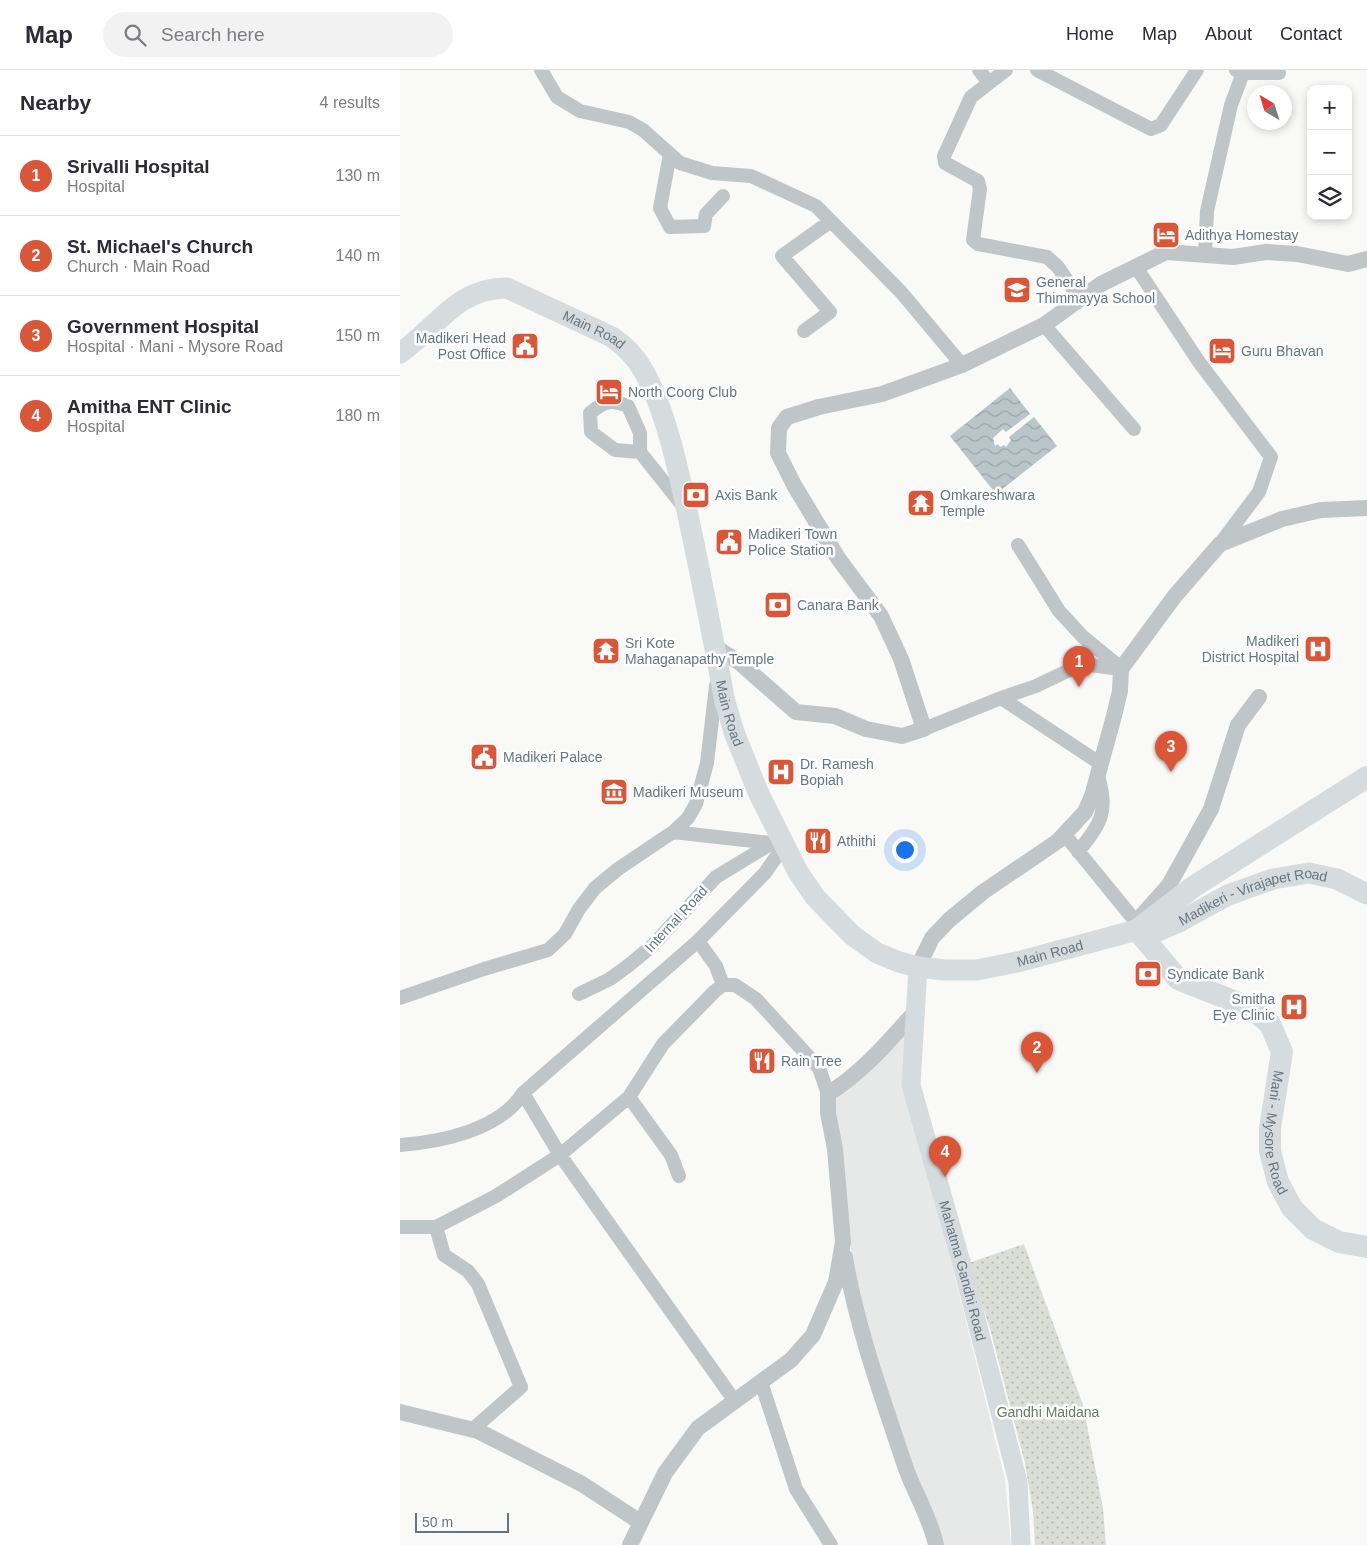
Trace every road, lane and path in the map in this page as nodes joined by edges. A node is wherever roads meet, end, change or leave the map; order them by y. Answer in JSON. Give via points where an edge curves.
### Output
{"nodes":[{"id":1,"x":541,"y":70,"type":"edge"},
{"id":2,"x":980,"y":70,"type":"edge"},
{"id":3,"x":1006,"y":70,"type":"edge"},
{"id":4,"x":1037,"y":70,"type":"edge"},
{"id":5,"x":1197,"y":70,"type":"edge"},
{"id":6,"x":1239,"y":72,"type":"edge"},
{"id":7,"x":1280,"y":73,"type":"dead end"},
{"id":8,"x":989,"y":83,"type":"junction"},
{"id":9,"x":670,"y":154,"type":"junction"},
{"id":10,"x":723,"y":196,"type":"dead end"},
{"id":11,"x":831,"y":221,"type":"junction"},
{"id":12,"x":1205,"y":254,"type":"junction"},
{"id":13,"x":1367,"y":259,"type":"edge"},
{"id":14,"x":1136,"y":267,"type":"junction"},
{"id":15,"x":1080,"y":299,"type":"junction"},
{"id":16,"x":1044,"y":325,"type":"junction"},
{"id":17,"x":804,"y":331,"type":"dead end"},
{"id":18,"x":400,"y":354,"type":"edge"},
{"id":19,"x":962,"y":365,"type":"junction"},
{"id":20,"x":1134,"y":430,"type":"dead end"},
{"id":21,"x":640,"y":452,"type":"dead end"},
{"id":22,"x":1367,"y":508,"type":"edge"},
{"id":23,"x":687,"y":510,"type":"junction"},
{"id":24,"x":1220,"y":544,"type":"junction"},
{"id":25,"x":1018,"y":545,"type":"dead end"},
{"id":26,"x":717,"y":656,"type":"junction"},
{"id":27,"x":1122,"y":669,"type":"junction"},
{"id":28,"x":1259,"y":697,"type":"dead end"},
{"id":29,"x":1001,"y":698,"type":"junction"},
{"id":30,"x":924,"y":729,"type":"junction"},
{"id":31,"x":1100,"y":770,"type":"junction"},
{"id":32,"x":1366,"y":781,"type":"edge"},
{"id":33,"x":674,"y":832,"type":"junction"},
{"id":34,"x":1065,"y":836,"type":"junction"},
{"id":35,"x":778,"y":843,"type":"junction"},
{"id":36,"x":1078,"y":852,"type":"junction"},
{"id":37,"x":1367,"y":894,"type":"edge"},
{"id":38,"x":1137,"y":926,"type":"junction"},
{"id":39,"x":698,"y":941,"type":"junction"},
{"id":40,"x":918,"y":967,"type":"junction"},
{"id":41,"x":723,"y":985,"type":"junction"},
{"id":42,"x":579,"y":994,"type":"dead end"},
{"id":43,"x":400,"y":998,"type":"edge"},
{"id":44,"x":916,"y":1012,"type":"junction"},
{"id":45,"x":523,"y":1093,"type":"junction"},
{"id":46,"x":828,"y":1094,"type":"junction"},
{"id":47,"x":629,"y":1098,"type":"junction"},
{"id":48,"x":400,"y":1145,"type":"edge"},
{"id":49,"x":560,"y":1155,"type":"junction"},
{"id":50,"x":679,"y":1176,"type":"dead end"},
{"id":51,"x":400,"y":1226,"type":"edge"},
{"id":52,"x":436,"y":1228,"type":"junction"},
{"id":53,"x":843,"y":1242,"type":"junction"},
{"id":54,"x":1367,"y":1247,"type":"edge"},
{"id":55,"x":760,"y":1382,"type":"junction"},
{"id":56,"x":734,"y":1400,"type":"junction"},
{"id":57,"x":400,"y":1412,"type":"edge"},
{"id":58,"x":472,"y":1429,"type":"junction"},
{"id":59,"x":640,"y":1522,"type":"junction"},
{"id":60,"x":630,"y":1545,"type":"edge"},
{"id":61,"x":831,"y":1545,"type":"edge"},
{"id":62,"x":936,"y":1545,"type":"edge"},
{"id":63,"x":1022,"y":1545,"type":"edge"}],
"edges":[{"from":1,"to":9,"type":"street","via":[[557,97],[580,111],[629,122]]},
{"from":2,"to":8,"type":"street"},
{"from":3,"to":8,"type":"street"},
{"from":4,"to":5,"type":"street","via":[[1151,129],[1161,125]]},
{"from":6,"to":7,"type":"street"},
{"from":6,"to":12,"type":"street","via":[[1207,211]]},
{"from":8,"to":15,"type":"street","via":[[971,97],[944,156],[946,163],[978,181],[980,189],[973,240],[978,244],[1047,257],[1058,266]]},
{"from":9,"to":10,"type":"street","via":[[660,208],[670,227],[704,226],[706,214]]},
{"from":9,"to":11,"type":"street","via":[[680,163],[712,172],[751,176],[816,206]]},
{"from":11,"to":17,"type":"street","via":[[782,256],[830,312]]},
{"from":11,"to":19,"type":"street","via":[[901,292]]},
{"from":12,"to":13,"type":"street","via":[[1233,257],[1266,252],[1297,254],[1348,264]]},
{"from":12,"to":14,"type":"street","via":[[1166,252]]},
{"from":14,"to":15,"type":"street","via":[[1101,284]]},
{"from":14,"to":24,"type":"street","via":[[1200,362],[1271,457],[1259,492]]},
{"from":15,"to":16,"type":"street"},
{"from":16,"to":19,"type":"street"},
{"from":16,"to":20,"type":"street"},
{"from":18,"to":23,"type":"main road","name":"Main Road","via":[[458,303],[489,288],[507,288],[612,338],[630,352],[647,379],[668,436]]},
{"from":19,"to":30,"type":"street","via":[[882,394],[787,417],[779,428],[778,453],[838,558],[881,616],[901,659]]},
{"from":21,"to":23,"type":"street"},
{"from":22,"to":24,"type":"street","via":[[1321,510],[1282,519]]},
{"from":23,"to":26,"type":"main road","name":"Main Road"},
{"from":24,"to":27,"type":"street","via":[[1174,597]]},
{"from":25,"to":27,"type":"street","via":[[1059,611]]},
{"from":26,"to":30,"type":"street","via":[[740,663],[796,712],[835,716],[866,729],[902,736]]},
{"from":26,"to":33,"type":"street","via":[[713,722],[702,788],[688,818]]},
{"from":26,"to":35,"type":"main road","name":"Main Road","via":[[734,735]]},
{"from":27,"to":29,"type":"street","via":[[1082,664]]},
{"from":27,"to":31,"type":"street","via":[[1120,691]]},
{"from":28,"to":38,"type":"street","via":[[1238,725],[1211,809],[1169,885]]},
{"from":29,"to":30,"type":"street"},
{"from":29,"to":31,"type":"street"},
{"from":31,"to":34,"type":"street","via":[[1085,812]]},
{"from":31,"to":36,"type":"street","via":[[1104,795],[1100,820]]},
{"from":32,"to":38,"type":"highway","via":[[1193,887]]},
{"from":33,"to":35,"type":"street"},
{"from":33,"to":43,"type":"street","via":[[595,888],[565,934],[548,950],[484,968]]},
{"from":34,"to":36,"type":"street"},
{"from":34,"to":40,"type":"street","via":[[982,892],[949,920],[932,938]]},
{"from":35,"to":39,"type":"street","via":[[765,873]]},
{"from":35,"to":40,"type":"main road","name":"Main Road","via":[[815,897],[852,935],[877,953]]},
{"from":35,"to":42,"type":"street","name":"Internal Road","via":[[716,877],[652,946],[610,979]]},
{"from":36,"to":38,"type":"street"},
{"from":37,"to":38,"type":"main road","name":"Madikeri - Virajapet Road","via":[[1337,879],[1309,873],[1273,879],[1228,895],[1155,932]]},
{"from":38,"to":40,"type":"main road","name":"Main Road","via":[[1065,951],[977,970]]},
{"from":38,"to":54,"type":"highway","name":"Mani - Mysore Road","via":[[1178,980],[1251,1008],[1270,1024],[1282,1052],[1270,1128],[1270,1151],[1278,1182],[1292,1208],[1313,1229],[1339,1242]]},
{"from":39,"to":41,"type":"street","via":[[716,966]]},
{"from":39,"to":45,"type":"street"},
{"from":40,"to":44,"type":"main road","name":"Mahatma Gandhi Road"},
{"from":41,"to":46,"type":"street","via":[[735,985],[756,999],[819,1068]]},
{"from":41,"to":47,"type":"street","via":[[663,1044]]},
{"from":44,"to":46,"type":"street","via":[[864,1067]]},
{"from":44,"to":63,"type":"main road","name":"Mahatma Gandhi Road","via":[[911,1085],[1018,1482]]},
{"from":45,"to":48,"type":"street","via":[[516,1104],[462,1135],[429,1143]]},
{"from":45,"to":49,"type":"street"},
{"from":46,"to":53,"type":"street"},
{"from":47,"to":49,"type":"street"},
{"from":47,"to":50,"type":"street","via":[[671,1155]]},
{"from":49,"to":52,"type":"street","via":[[496,1196]]},
{"from":49,"to":56,"type":"street"},
{"from":51,"to":52,"type":"street"},
{"from":52,"to":58,"type":"street","via":[[444,1255],[468,1272],[478,1284],[521,1387]]},
{"from":53,"to":55,"type":"street","via":[[836,1282],[813,1335],[791,1360]]},
{"from":53,"to":62,"type":"street","via":[[857,1310],[884,1401],[904,1465]]},
{"from":55,"to":56,"type":"street"},
{"from":55,"to":61,"type":"street","via":[[796,1489]]},
{"from":56,"to":59,"type":"street","via":[[698,1428],[665,1473]]},
{"from":57,"to":58,"type":"street"},
{"from":58,"to":59,"type":"street","via":[[582,1484]]},
{"from":59,"to":60,"type":"street"}]}
